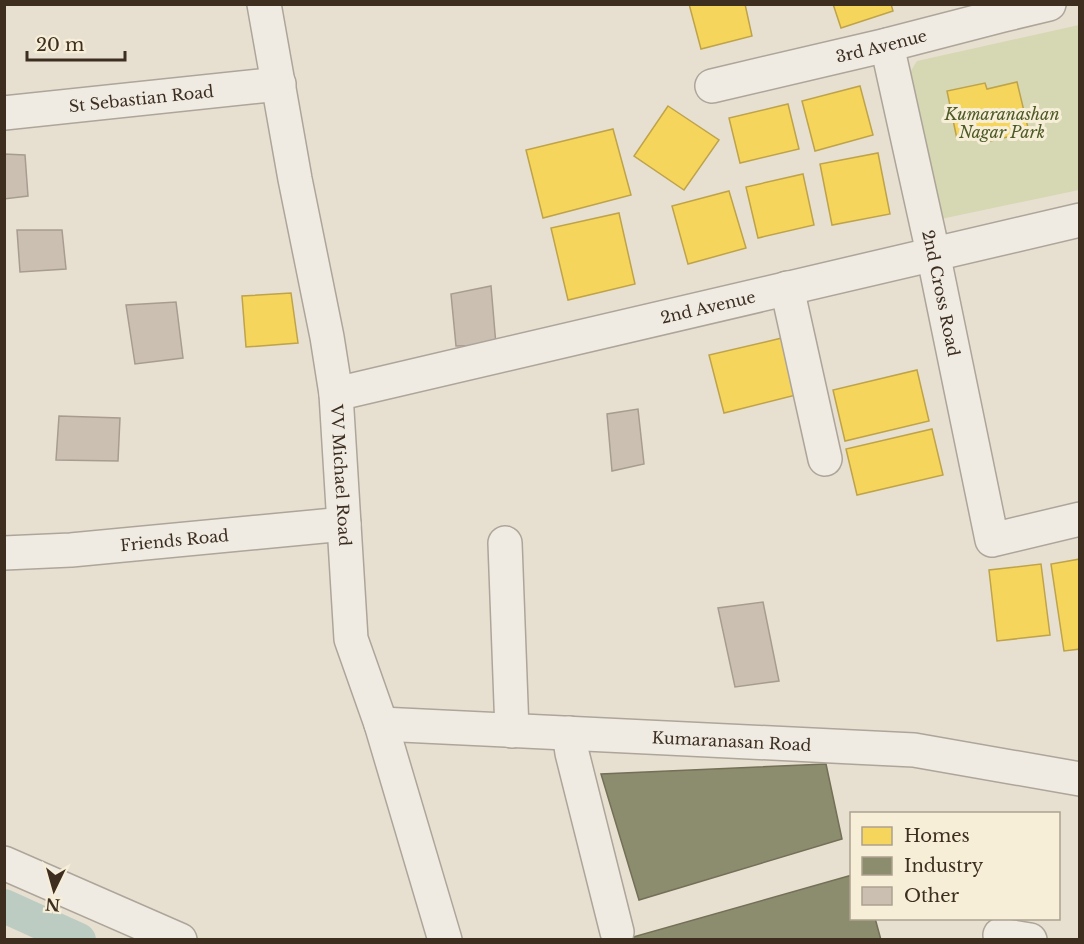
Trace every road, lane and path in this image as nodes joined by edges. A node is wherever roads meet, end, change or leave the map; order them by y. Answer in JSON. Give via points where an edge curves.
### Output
{"nodes":[{"id":1,"x":264,"y":4,"type":"edge"},
{"id":2,"x":1049,"y":4,"type":"edge"},
{"id":3,"x":1002,"y":10,"type":"edge"},
{"id":4,"x":887,"y":45,"type":"junction"},
{"id":5,"x":279,"y":84,"type":"junction"},
{"id":6,"x":712,"y":86,"type":"dead end"},
{"id":7,"x":4,"y":113,"type":"edge"},
{"id":8,"x":1080,"y":220,"type":"edge"},
{"id":9,"x":933,"y":254,"type":"junction"},
{"id":10,"x":787,"y":288,"type":"junction"},
{"id":11,"x":336,"y":394,"type":"junction"},
{"id":12,"x":825,"y":459,"type":"dead end"},
{"id":13,"x":1080,"y":519,"type":"edge"},
{"id":14,"x":344,"y":524,"type":"junction"},
{"id":15,"x":505,"y":543,"type":"dead end"},
{"id":16,"x":4,"y":553,"type":"edge"},
{"id":17,"x":381,"y":723,"type":"junction"},
{"id":18,"x":512,"y":731,"type":"junction"},
{"id":19,"x":569,"y":734,"type":"junction"},
{"id":20,"x":1080,"y":779,"type":"edge"},
{"id":21,"x":4,"y":863,"type":"edge"},
{"id":22,"x":610,"y":937,"type":"edge"},
{"id":23,"x":180,"y":939,"type":"edge"},
{"id":24,"x":445,"y":939,"type":"edge"}],
"edges":[{"from":1,"to":5,"type":"street","name":"VV Michael Road"},
{"from":2,"to":3,"type":"street","name":"3rd Avenue"},
{"from":3,"to":4,"type":"street","name":"3rd Avenue"},
{"from":4,"to":6,"type":"street","name":"3rd Avenue"},
{"from":4,"to":9,"type":"street","name":"2nd Cross Road"},
{"from":5,"to":7,"type":"street","name":"St Sebastian Road"},
{"from":5,"to":11,"type":"street","name":"VV Michael Road"},
{"from":8,"to":9,"type":"street","name":"2nd Avenue"},
{"from":9,"to":10,"type":"street","name":"2nd Avenue"},
{"from":9,"to":13,"type":"street","name":"2nd Cross Road","via":[[992,540]]},
{"from":10,"to":11,"type":"street","name":"2nd Avenue"},
{"from":10,"to":12,"type":"street"},
{"from":11,"to":14,"type":"street","name":"VV Michael Road"},
{"from":14,"to":16,"type":"street","name":"Friends Road"},
{"from":14,"to":17,"type":"street","name":"VV Michael Road","via":[[351,639]]},
{"from":15,"to":18,"type":"street"},
{"from":17,"to":18,"type":"street","name":"Kumaranasan Road"},
{"from":17,"to":24,"type":"street","name":"VV Michael Road"},
{"from":18,"to":19,"type":"street","name":"Kumaranasan Road"},
{"from":19,"to":20,"type":"street","name":"Kumaranasan Road","via":[[914,750]]},
{"from":19,"to":22,"type":"street"},
{"from":21,"to":23,"type":"street"}]}
